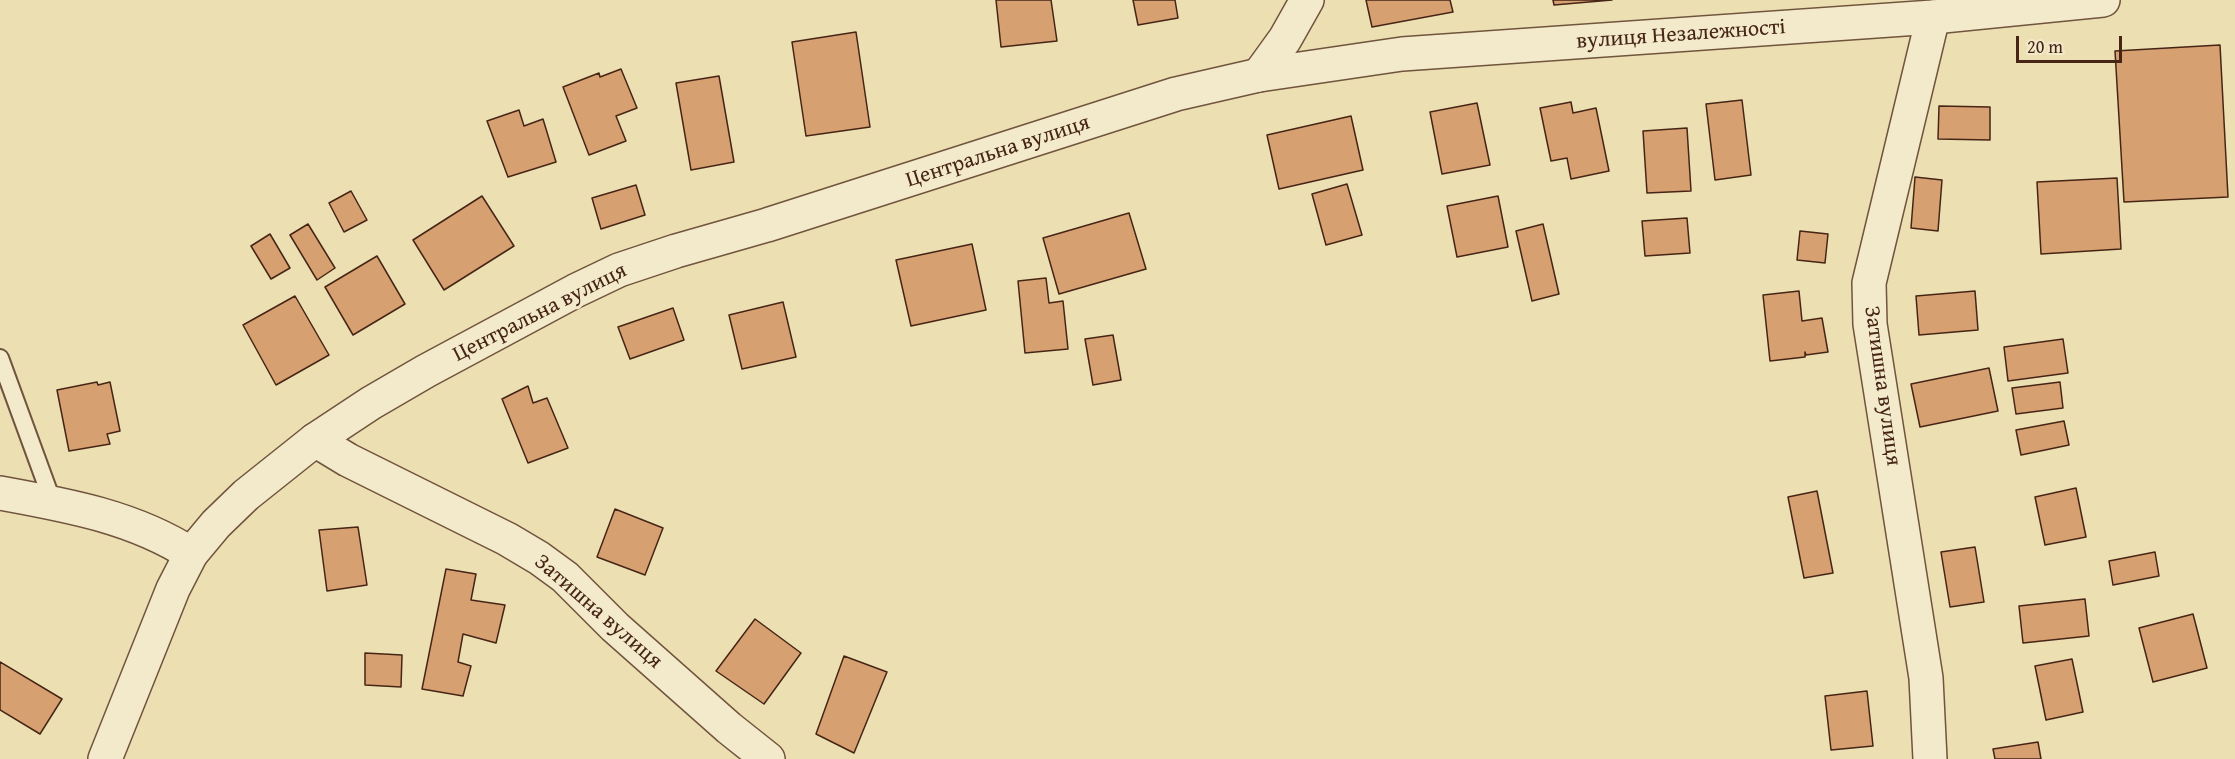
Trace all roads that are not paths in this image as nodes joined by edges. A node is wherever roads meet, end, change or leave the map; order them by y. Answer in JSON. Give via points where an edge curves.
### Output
{"nodes":[{"id":1,"x":1307,"y":0,"type":"edge"},
{"id":2,"x":2103,"y":0,"type":"edge"},
{"id":3,"x":1933,"y":17,"type":"junction"},
{"id":4,"x":1259,"y":75,"type":"junction"},
{"id":5,"x":0,"y":358,"type":"edge"},
{"id":6,"x":315,"y":440,"type":"junction"},
{"id":7,"x":0,"y":493,"type":"edge"},
{"id":8,"x":53,"y":503,"type":"junction"},
{"id":9,"x":191,"y":554,"type":"junction"},
{"id":10,"x":105,"y":759,"type":"edge"},
{"id":11,"x":768,"y":759,"type":"edge"},
{"id":12,"x":1930,"y":759,"type":"edge"}],
"edges":[{"from":1,"to":4,"type":"street"},
{"from":2,"to":3,"type":"street","name":"вулиця Незалежності"},
{"from":3,"to":4,"type":"street","name":"вулиця Незалежності","via":[[1401,54]]},
{"from":3,"to":12,"type":"street","name":"Затишна вулиця","via":[[1869,283],[1870,324],[1926,678]]},
{"from":4,"to":6,"type":"street","name":"Центральна вулиця","via":[[1176,94],[619,270],[426,371]]},
{"from":5,"to":8,"type":"lane"},
{"from":6,"to":9,"type":"street","name":"Центральна вулиця","via":[[246,495]]},
{"from":6,"to":11,"type":"street","name":"Затишна вулиця","via":[[539,558]]},
{"from":7,"to":8,"type":"street"},
{"from":8,"to":9,"type":"street","via":[[143,527]]},
{"from":9,"to":10,"type":"street","name":"Центральна вулиця","via":[[173,589]]}]}
